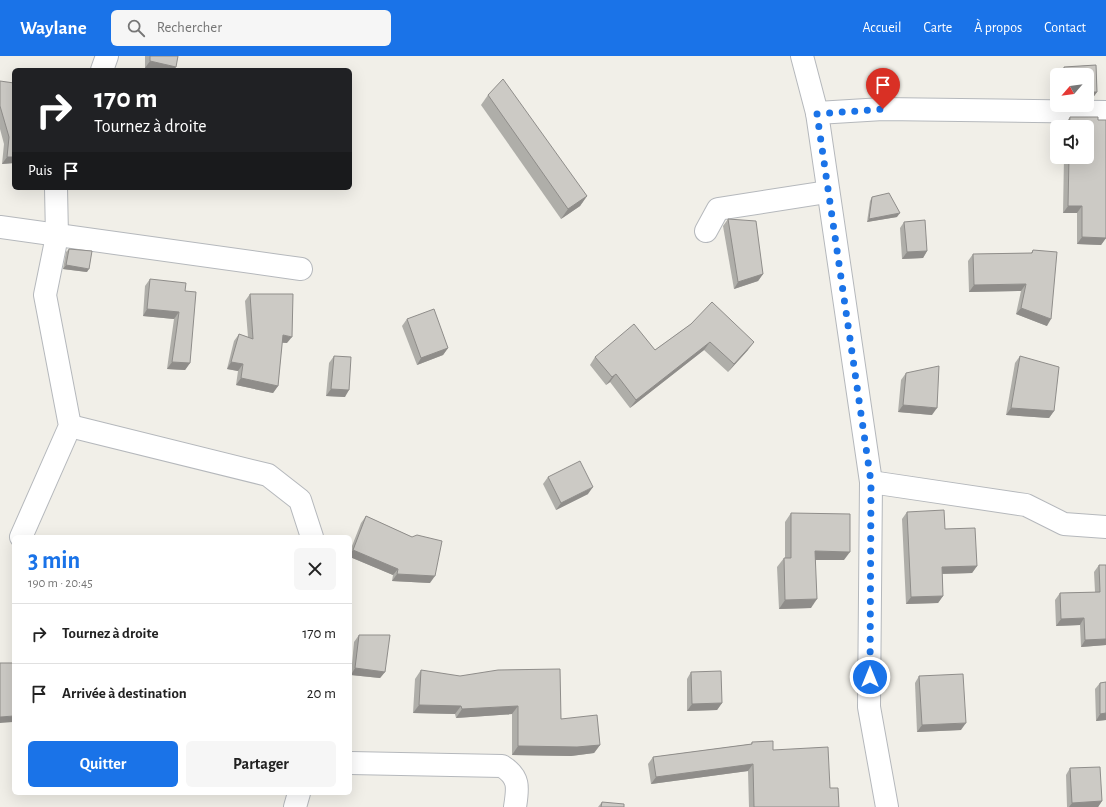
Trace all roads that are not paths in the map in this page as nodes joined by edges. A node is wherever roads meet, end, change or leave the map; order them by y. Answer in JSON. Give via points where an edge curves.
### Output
{"nodes":[{"id":1,"x":107,"y":56,"type":"edge"},
{"id":2,"x":802,"y":56,"type":"edge"},
{"id":3,"x":103,"y":68,"type":"edge"},
{"id":4,"x":1106,"y":112,"type":"edge"},
{"id":5,"x":817,"y":114,"type":"junction"},
{"id":6,"x":56,"y":190,"type":"edge"},
{"id":7,"x":827,"y":192,"type":"junction"},
{"id":8,"x":0,"y":227,"type":"edge"},
{"id":9,"x":706,"y":232,"type":"dead end"},
{"id":10,"x":57,"y":236,"type":"junction"},
{"id":11,"x":301,"y":269,"type":"dead end"},
{"id":12,"x":70,"y":426,"type":"junction"},
{"id":13,"x":871,"y":482,"type":"junction"},
{"id":14,"x":1106,"y":527,"type":"edge"},
{"id":15,"x":22,"y":535,"type":"edge"},
{"id":16,"x":311,"y":535,"type":"edge"},
{"id":17,"x":352,"y":763,"type":"edge"},
{"id":18,"x":298,"y":795,"type":"edge"},
{"id":19,"x":295,"y":807,"type":"edge"},
{"id":20,"x":515,"y":807,"type":"edge"},
{"id":21,"x":887,"y":807,"type":"edge"}],
"edges":[{"from":1,"to":3,"type":"street"},
{"from":2,"to":5,"type":"street"},
{"from":4,"to":5,"type":"street","via":[[883,109]]},
{"from":5,"to":7,"type":"street"},
{"from":6,"to":10,"type":"street"},
{"from":7,"to":9,"type":"street","via":[[718,209]]},
{"from":7,"to":13,"type":"street"},
{"from":8,"to":10,"type":"street"},
{"from":10,"to":11,"type":"street"},
{"from":10,"to":12,"type":"street","via":[[45,294]]},
{"from":12,"to":15,"type":"street"},
{"from":12,"to":16,"type":"street","via":[[268,475],[300,500]]},
{"from":13,"to":14,"type":"street","via":[[1026,505],[1064,524]]},
{"from":13,"to":21,"type":"street","via":[[870,707]]},
{"from":17,"to":20,"type":"street","via":[[502,766],[510,771],[517,782]]},
{"from":18,"to":19,"type":"street"}]}
